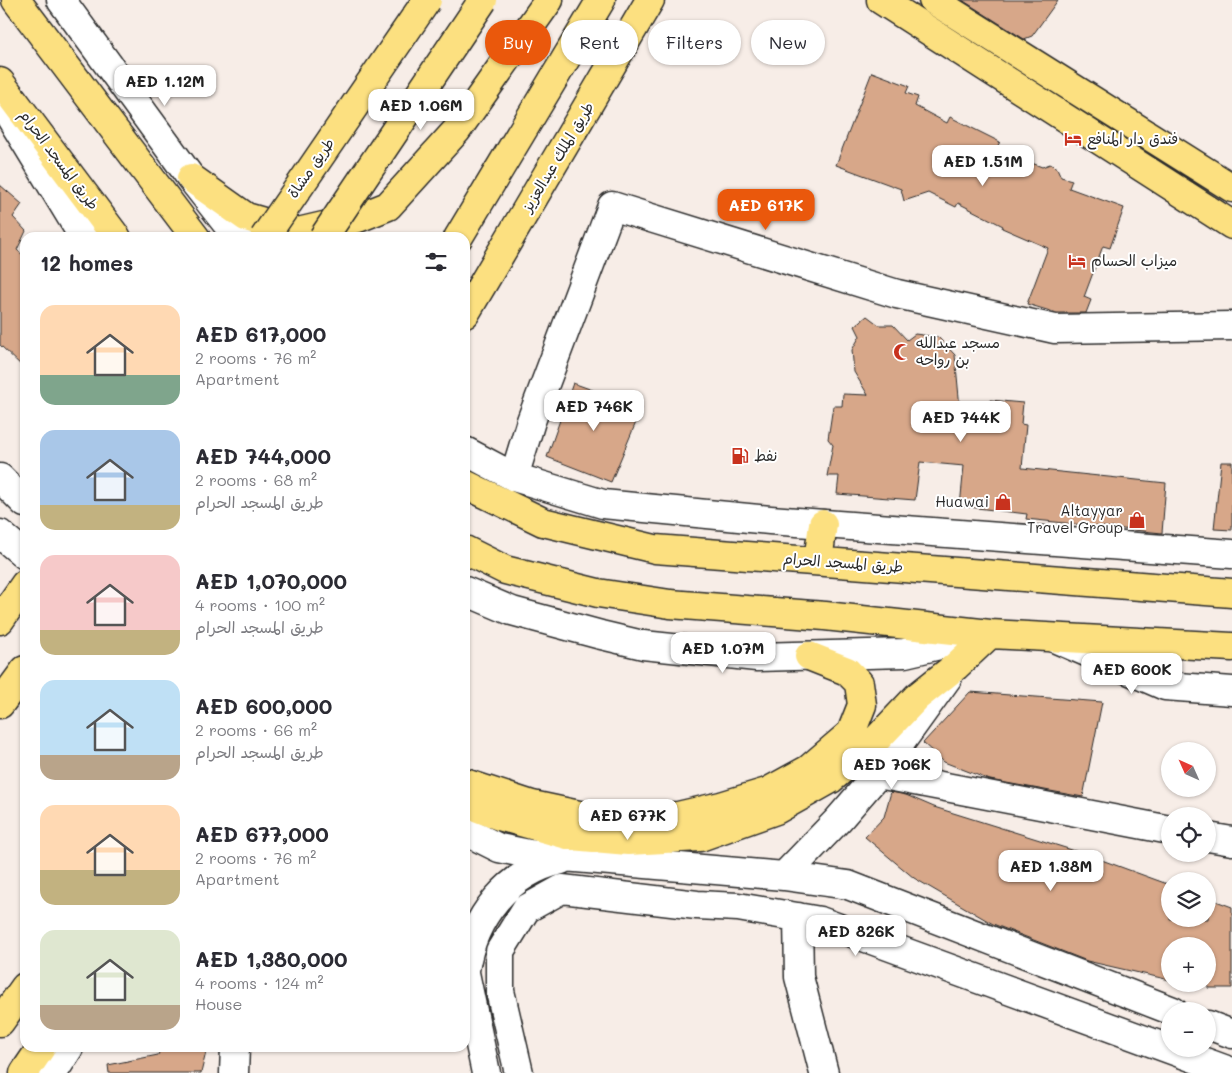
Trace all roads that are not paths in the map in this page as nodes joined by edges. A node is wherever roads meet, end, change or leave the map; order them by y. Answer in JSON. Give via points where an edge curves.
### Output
{"nodes":[{"id":1,"x":16,"y":0,"type":"edge"},
{"id":2,"x":61,"y":0,"type":"edge"},
{"id":3,"x":427,"y":0,"type":"edge"},
{"id":4,"x":483,"y":0,"type":"edge"},
{"id":5,"x":549,"y":0,"type":"edge"},
{"id":6,"x":601,"y":0,"type":"edge"},
{"id":7,"x":650,"y":0,"type":"edge"},
{"id":8,"x":657,"y":0,"type":"edge"},
{"id":9,"x":881,"y":0,"type":"edge"},
{"id":10,"x":933,"y":0,"type":"edge"},
{"id":11,"x":638,"y":21,"type":"edge"},
{"id":12,"x":638,"y":24,"type":"edge"},
{"id":13,"x":612,"y":65,"type":"edge"},
{"id":14,"x":0,"y":82,"type":"edge"},
{"id":15,"x":0,"y":100,"type":"edge"},
{"id":16,"x":191,"y":178,"type":"junction"},
{"id":17,"x":1232,"y":188,"type":"edge"},
{"id":18,"x":1232,"y":225,"type":"edge"},
{"id":19,"x":80,"y":232,"type":"edge"},
{"id":20,"x":113,"y":232,"type":"edge"},
{"id":21,"x":191,"y":232,"type":"edge"},
{"id":22,"x":233,"y":232,"type":"edge"},
{"id":23,"x":268,"y":232,"type":"edge"},
{"id":24,"x":327,"y":232,"type":"edge"},
{"id":25,"x":462,"y":232,"type":"edge"},
{"id":26,"x":470,"y":306,"type":"edge"},
{"id":27,"x":1232,"y":326,"type":"edge"},
{"id":28,"x":470,"y":454,"type":"edge"},
{"id":29,"x":514,"y":477,"type":"junction"},
{"id":30,"x":0,"y":478,"type":"edge"},
{"id":31,"x":470,"y":486,"type":"edge"},
{"id":32,"x":20,"y":498,"type":"edge"},
{"id":33,"x":823,"y":524,"type":"junction"},
{"id":34,"x":0,"y":534,"type":"edge"},
{"id":35,"x":20,"y":550,"type":"edge"},
{"id":36,"x":470,"y":552,"type":"edge"},
{"id":37,"x":1232,"y":554,"type":"edge"},
{"id":38,"x":818,"y":561,"type":"junction"},
{"id":39,"x":20,"y":591,"type":"edge"},
{"id":40,"x":470,"y":593,"type":"edge"},
{"id":41,"x":1232,"y":593,"type":"edge"},
{"id":42,"x":0,"y":620,"type":"edge"},
{"id":43,"x":990,"y":634,"type":"junction"},
{"id":44,"x":1048,"y":636,"type":"junction"},
{"id":45,"x":1232,"y":647,"type":"edge"},
{"id":46,"x":808,"y":656,"type":"junction"},
{"id":47,"x":956,"y":666,"type":"junction"},
{"id":48,"x":20,"y":677,"type":"edge"},
{"id":49,"x":1232,"y":691,"type":"edge"},
{"id":50,"x":0,"y":704,"type":"edge"},
{"id":51,"x":878,"y":774,"type":"junction"},
{"id":52,"x":470,"y":785,"type":"edge"},
{"id":53,"x":771,"y":801,"type":"junction"},
{"id":54,"x":470,"y":805,"type":"edge"},
{"id":55,"x":1161,"y":828,"type":"edge"},
{"id":56,"x":470,"y":834,"type":"edge"},
{"id":57,"x":1216,"y":838,"type":"edge"},
{"id":58,"x":1232,"y":841,"type":"edge"},
{"id":59,"x":573,"y":858,"type":"junction"},
{"id":60,"x":784,"y":876,"type":"junction"},
{"id":61,"x":798,"y":917,"type":"junction"},
{"id":62,"x":470,"y":946,"type":"edge"},
{"id":63,"x":20,"y":994,"type":"edge"},
{"id":64,"x":470,"y":995,"type":"edge"},
{"id":65,"x":1161,"y":1006,"type":"edge"},
{"id":66,"x":0,"y":1022,"type":"edge"},
{"id":67,"x":1216,"y":1028,"type":"edge"},
{"id":68,"x":1232,"y":1034,"type":"edge"},
{"id":69,"x":38,"y":1052,"type":"edge"},
{"id":70,"x":66,"y":1052,"type":"edge"},
{"id":71,"x":235,"y":1052,"type":"edge"},
{"id":72,"x":1230,"y":1072,"type":"edge"},
{"id":73,"x":24,"y":1073,"type":"edge"},
{"id":74,"x":53,"y":1073,"type":"edge"},
{"id":75,"x":234,"y":1073,"type":"edge"},
{"id":76,"x":486,"y":1073,"type":"edge"},
{"id":77,"x":519,"y":1073,"type":"edge"},
{"id":78,"x":824,"y":1073,"type":"edge"}],
"edges":[{"from":1,"to":21,"type":"main road"},
{"from":2,"to":16,"type":"street"},
{"from":3,"to":23,"type":"main road","name":"طريق مشاة","bridge":true},
{"from":4,"to":24,"type":"main road","bridge":true},
{"from":5,"to":16,"type":"main road","via":[[457,130],[388,206],[358,218],[298,232],[246,217]]},
{"from":6,"to":25,"type":"main road"},
{"from":7,"to":11,"type":"main road","name":"طريق الملك عبدالعزيز"},
{"from":8,"to":12,"type":"main road"},
{"from":9,"to":18,"type":"main road"},
{"from":10,"to":17,"type":"main road"},
{"from":13,"to":26,"type":"main road","name":"طريق الملك عبدالعزيز"},
{"from":14,"to":20,"type":"main road","name":"طريق المسجد الحرام"},
{"from":15,"to":19,"type":"street"},
{"from":16,"to":22,"type":"street"},
{"from":27,"to":29,"type":"street","via":[[1055,329],[897,294],[612,206],[531,421]]},
{"from":28,"to":29,"type":"street"},
{"from":29,"to":33,"type":"street","via":[[603,504]]},
{"from":30,"to":32,"type":"street"},
{"from":31,"to":38,"type":"main road","name":"طريق المسجد الحرام","via":[[543,522],[655,549]]},
{"from":33,"to":37,"type":"street"},
{"from":33,"to":38,"type":"main road"},
{"from":34,"to":35,"type":"street"},
{"from":36,"to":43,"type":"main road","via":[[505,570],[598,593],[670,604],[825,616]]},
{"from":38,"to":41,"type":"main road","name":"طريق المسجد الحرام"},
{"from":39,"to":42,"type":"main road"},
{"from":40,"to":46,"type":"street","via":[[512,610],[643,645],[757,657]]},
{"from":43,"to":44,"type":"main road"},
{"from":43,"to":46,"type":"street","via":[[905,653]]},
{"from":43,"to":47,"type":"main road"},
{"from":44,"to":45,"type":"main road"},
{"from":44,"to":49,"type":"street","via":[[1165,686]]},
{"from":46,"to":53,"type":"main road","via":[[846,671],[859,683],[862,705],[851,733]]},
{"from":47,"to":51,"type":"street"},
{"from":47,"to":53,"type":"main road","via":[[916,697],[878,738],[831,779]]},
{"from":48,"to":50,"type":"main road"},
{"from":51,"to":55,"type":"street"},
{"from":51,"to":60,"type":"street"},
{"from":52,"to":53,"type":"main road","via":[[532,805],[593,818],[678,816],[721,806]]},
{"from":53,"to":54,"type":"main road","via":[[700,837],[628,841],[570,836]]},
{"from":56,"to":59,"type":"street","via":[[499,848]]},
{"from":57,"to":58,"type":"street"},
{"from":59,"to":60,"type":"street"},
{"from":59,"to":62,"type":"street","via":[[540,867],[511,884],[488,909]]},
{"from":60,"to":65,"type":"street","via":[[848,885]]},
{"from":61,"to":72,"type":"street","via":[[820,921]]},
{"from":61,"to":77,"type":"street","via":[[562,890],[526,909],[500,950],[500,991]]},
{"from":61,"to":78,"type":"street","via":[[799,977]]},
{"from":63,"to":66,"type":"main road"},
{"from":64,"to":76,"type":"street"},
{"from":67,"to":68,"type":"street"},
{"from":69,"to":73,"type":"main road"},
{"from":70,"to":74,"type":"street"},
{"from":71,"to":75,"type":"street"}]}
